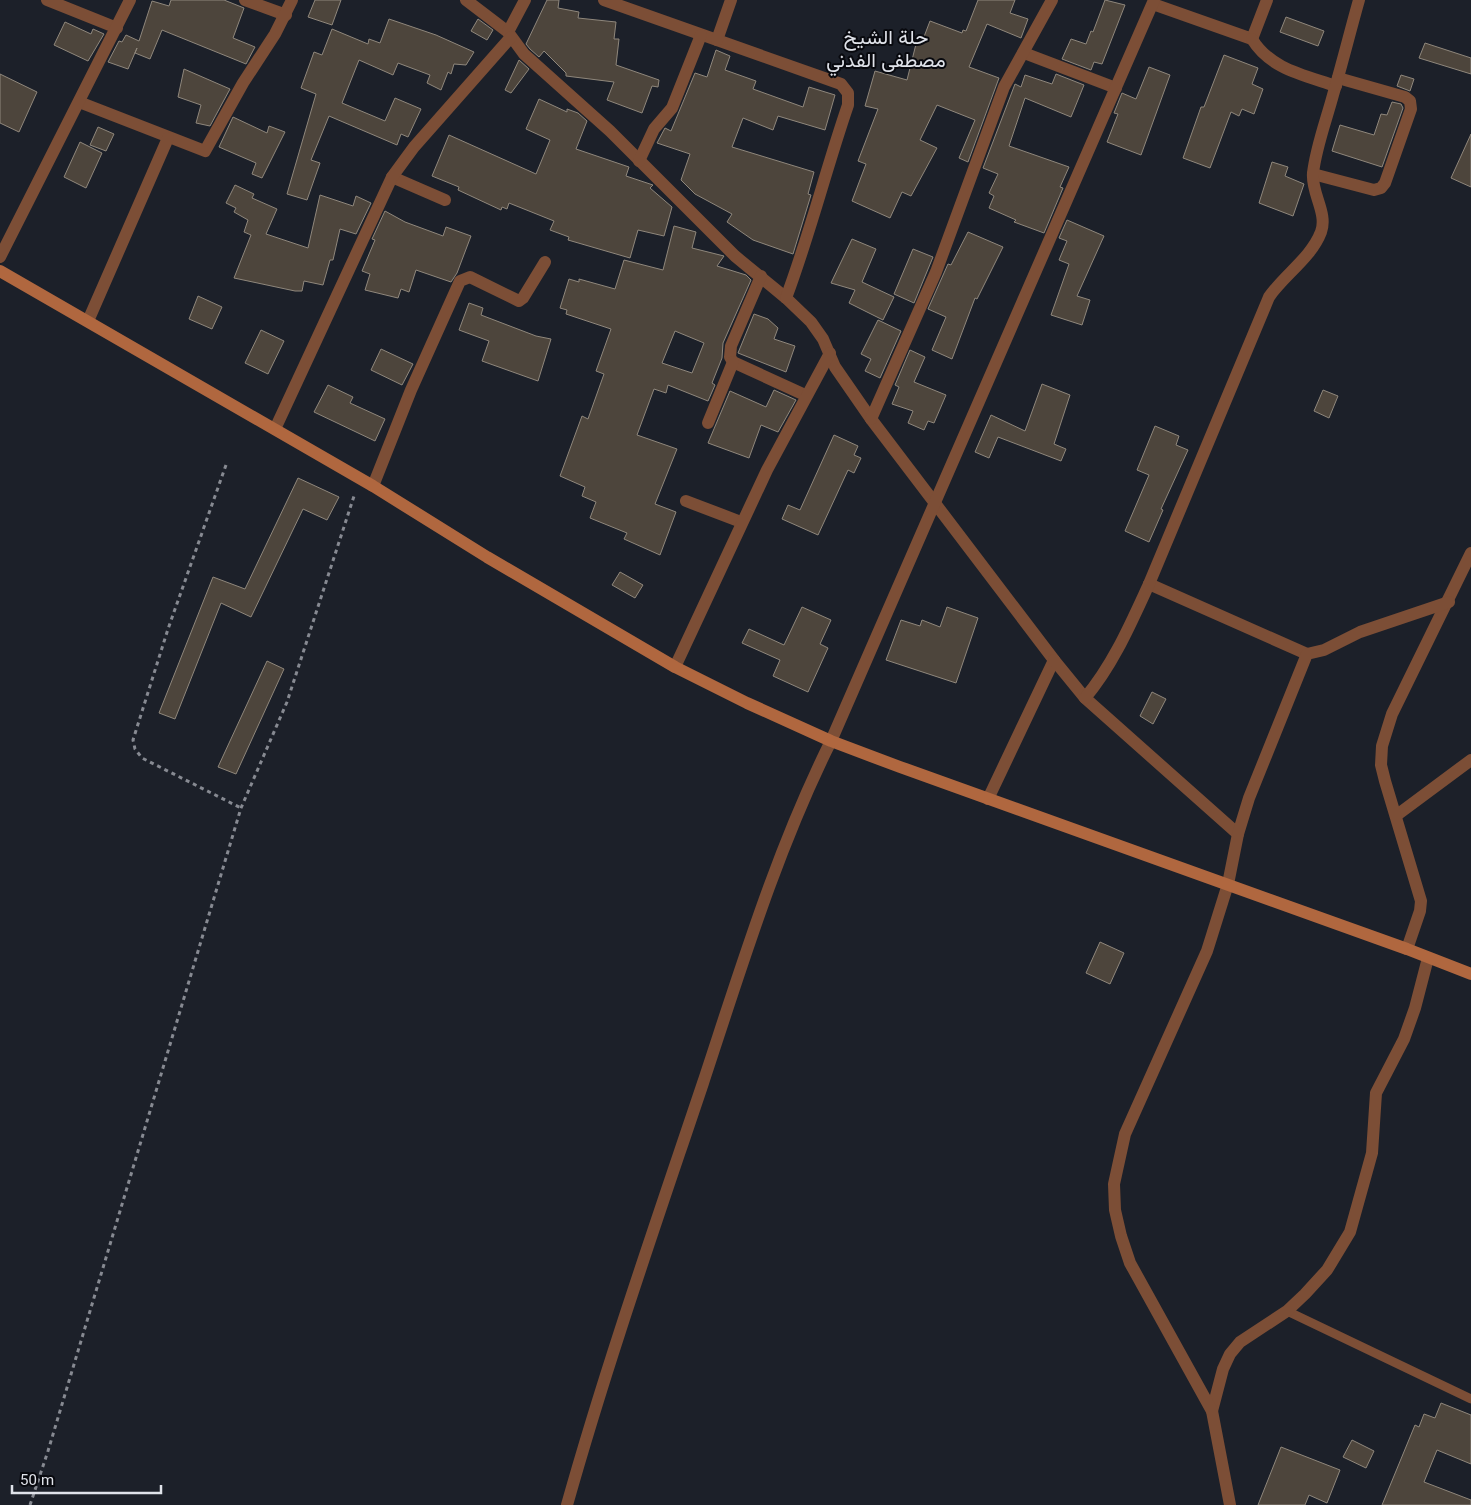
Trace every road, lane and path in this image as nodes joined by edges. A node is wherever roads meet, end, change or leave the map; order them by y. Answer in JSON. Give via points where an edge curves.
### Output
{"nodes":[{"id":1,"x":47,"y":0,"type":"edge"},
{"id":2,"x":130,"y":0,"type":"edge"},
{"id":3,"x":245,"y":0,"type":"edge"},
{"id":4,"x":292,"y":0,"type":"edge"},
{"id":5,"x":466,"y":0,"type":"edge"},
{"id":6,"x":525,"y":0,"type":"edge"},
{"id":7,"x":604,"y":0,"type":"edge"},
{"id":8,"x":731,"y":0,"type":"edge"},
{"id":9,"x":1052,"y":0,"type":"edge"},
{"id":10,"x":1267,"y":0,"type":"edge"},
{"id":11,"x":1359,"y":0,"type":"edge"},
{"id":12,"x":1154,"y":2,"type":"edge"},
{"id":13,"x":286,"y":15,"type":"junction"},
{"id":14,"x":117,"y":28,"type":"junction"},
{"id":15,"x":509,"y":34,"type":"junction"},
{"id":16,"x":701,"y":35,"type":"junction"},
{"id":17,"x":1252,"y":39,"type":"junction"},
{"id":18,"x":717,"y":40,"type":"junction"},
{"id":19,"x":1024,"y":53,"type":"junction"},
{"id":20,"x":1337,"y":82,"type":"junction"},
{"id":21,"x":1116,"y":88,"type":"junction"},
{"id":22,"x":79,"y":102,"type":"junction"},
{"id":23,"x":168,"y":138,"type":"junction"},
{"id":24,"x":639,"y":161,"type":"junction"},
{"id":25,"x":1313,"y":174,"type":"junction"},
{"id":26,"x":392,"y":177,"type":"junction"},
{"id":27,"x":445,"y":200,"type":"dead end"},
{"id":28,"x":0,"y":257,"type":"edge"},
{"id":29,"x":545,"y":262,"type":"dead end"},
{"id":30,"x":0,"y":271,"type":"edge"},
{"id":31,"x":761,"y":276,"type":"junction"},
{"id":32,"x":786,"y":298,"type":"junction"},
{"id":33,"x":88,"y":321,"type":"junction"},
{"id":34,"x":830,"y":352,"type":"junction"},
{"id":35,"x":733,"y":362,"type":"junction"},
{"id":36,"x":806,"y":395,"type":"junction"},
{"id":37,"x":871,"y":420,"type":"junction"},
{"id":38,"x":708,"y":423,"type":"dead end"},
{"id":39,"x":275,"y":429,"type":"junction"},
{"id":40,"x":226,"y":465,"type":"dead end"},
{"id":41,"x":359,"y":478,"type":"junction"},
{"id":42,"x":373,"y":486,"type":"junction"},
{"id":43,"x":686,"y":501,"type":"dead end"},
{"id":44,"x":933,"y":504,"type":"junction"},
{"id":45,"x":742,"y":522,"type":"junction"},
{"id":46,"x":1471,"y":553,"type":"edge"},
{"id":47,"x":1149,"y":584,"type":"junction"},
{"id":48,"x":1449,"y":602,"type":"junction"},
{"id":49,"x":1307,"y":654,"type":"junction"},
{"id":50,"x":1054,"y":660,"type":"junction"},
{"id":51,"x":675,"y":667,"type":"junction"},
{"id":52,"x":1085,"y":698,"type":"junction"},
{"id":53,"x":831,"y":740,"type":"junction"},
{"id":54,"x":1471,"y":760,"type":"edge"},
{"id":55,"x":988,"y":799,"type":"junction"},
{"id":56,"x":241,"y":808,"type":"junction"},
{"id":57,"x":1397,"y":815,"type":"junction"},
{"id":58,"x":1238,"y":834,"type":"junction"},
{"id":59,"x":1228,"y":884,"type":"junction"},
{"id":60,"x":1407,"y":948,"type":"junction"},
{"id":61,"x":1428,"y":958,"type":"junction"},
{"id":62,"x":1471,"y":974,"type":"edge"},
{"id":63,"x":1287,"y":1311,"type":"junction"},
{"id":64,"x":1471,"y":1399,"type":"edge"},
{"id":65,"x":1212,"y":1411,"type":"junction"},
{"id":66,"x":30,"y":1505,"type":"edge"},
{"id":67,"x":567,"y":1505,"type":"edge"},
{"id":68,"x":1230,"y":1505,"type":"edge"}],
"edges":[{"from":1,"to":14,"type":"street"},
{"from":2,"to":14,"type":"street"},
{"from":3,"to":13,"type":"street"},
{"from":4,"to":13,"type":"street"},
{"from":5,"to":15,"type":"street"},
{"from":6,"to":15,"type":"street"},
{"from":7,"to":16,"type":"street"},
{"from":8,"to":18,"type":"street"},
{"from":9,"to":19,"type":"street"},
{"from":10,"to":17,"type":"street"},
{"from":11,"to":20,"type":"street"},
{"from":12,"to":17,"type":"street"},
{"from":12,"to":21,"type":"street"},
{"from":13,"to":23,"type":"street","via":[[206,150]]},
{"from":14,"to":22,"type":"street"},
{"from":15,"to":24,"type":"street","via":[[524,54]]},
{"from":15,"to":26,"type":"street","via":[[414,146]]},
{"from":16,"to":18,"type":"street"},
{"from":16,"to":24,"type":"street","via":[[672,108],[654,129]]},
{"from":17,"to":20,"type":"street","via":[[1272,62]]},
{"from":18,"to":32,"type":"street","via":[[841,84],[848,93],[848,104]]},
{"from":19,"to":21,"type":"street"},
{"from":19,"to":37,"type":"street","via":[[1004,87],[936,272]]},
{"from":20,"to":25,"type":"street"},
{"from":20,"to":25,"type":"street","via":[[1405,97],[1410,101],[1411,109],[1381,188],[1374,190]]},
{"from":21,"to":44,"type":"street"},
{"from":22,"to":23,"type":"street"},
{"from":22,"to":28,"type":"street"},
{"from":23,"to":33,"type":"street"},
{"from":24,"to":31,"type":"street","via":[[735,256]]},
{"from":25,"to":47,"type":"street","via":[[1323,224],[1320,232],[1304,257],[1278,283],[1269,298]]},
{"from":26,"to":27,"type":"street"},
{"from":26,"to":39,"type":"street"},
{"from":29,"to":42,"type":"street","via":[[519,301],[470,277],[460,280]]},
{"from":30,"to":33,"type":"street"},
{"from":31,"to":32,"type":"street"},
{"from":31,"to":35,"type":"street","via":[[731,346]]},
{"from":32,"to":34,"type":"street","via":[[811,322]]},
{"from":33,"to":39,"type":"street"},
{"from":34,"to":36,"type":"street"},
{"from":34,"to":37,"type":"street","via":[[835,367]]},
{"from":35,"to":36,"type":"street"},
{"from":35,"to":38,"type":"street"},
{"from":36,"to":45,"type":"street"},
{"from":37,"to":44,"type":"street"},
{"from":39,"to":41,"type":"street"},
{"from":40,"to":56,"type":"path","via":[[133,740],[142,758]]},
{"from":41,"to":42,"type":"street"},
{"from":41,"to":56,"type":"path","via":[[287,702]]},
{"from":42,"to":51,"type":"street"},
{"from":43,"to":45,"type":"street"},
{"from":44,"to":50,"type":"street"},
{"from":44,"to":53,"type":"street"},
{"from":45,"to":51,"type":"street"},
{"from":46,"to":48,"type":"street"},
{"from":47,"to":49,"type":"street"},
{"from":47,"to":52,"type":"street","via":[[1102,675]]},
{"from":48,"to":49,"type":"street"},
{"from":48,"to":57,"type":"street","via":[[1392,714],[1382,746],[1381,765]]},
{"from":49,"to":58,"type":"street","via":[[1260,768]]},
{"from":50,"to":52,"type":"street"},
{"from":50,"to":55,"type":"street"},
{"from":51,"to":53,"type":"street","via":[[747,704]]},
{"from":52,"to":58,"type":"street"},
{"from":53,"to":55,"type":"street"},
{"from":53,"to":67,"type":"street","via":[[804,795],[738,978],[654,1226]]},
{"from":54,"to":57,"type":"street"},
{"from":55,"to":59,"type":"street"},
{"from":56,"to":66,"type":"path"},
{"from":57,"to":60,"type":"street","via":[[1421,901]]},
{"from":58,"to":59,"type":"street"},
{"from":59,"to":60,"type":"street"},
{"from":59,"to":65,"type":"street","via":[[1207,952],[1125,1134],[1114,1184],[1115,1210],[1130,1263]]},
{"from":60,"to":61,"type":"street"},
{"from":61,"to":62,"type":"street"},
{"from":61,"to":63,"type":"street","via":[[1416,1008],[1376,1093],[1372,1152],[1350,1232],[1327,1270]]},
{"from":63,"to":64,"type":"lane"},
{"from":63,"to":65,"type":"street","via":[[1253,1332],[1230,1354]]},
{"from":65,"to":68,"type":"street"}]}
